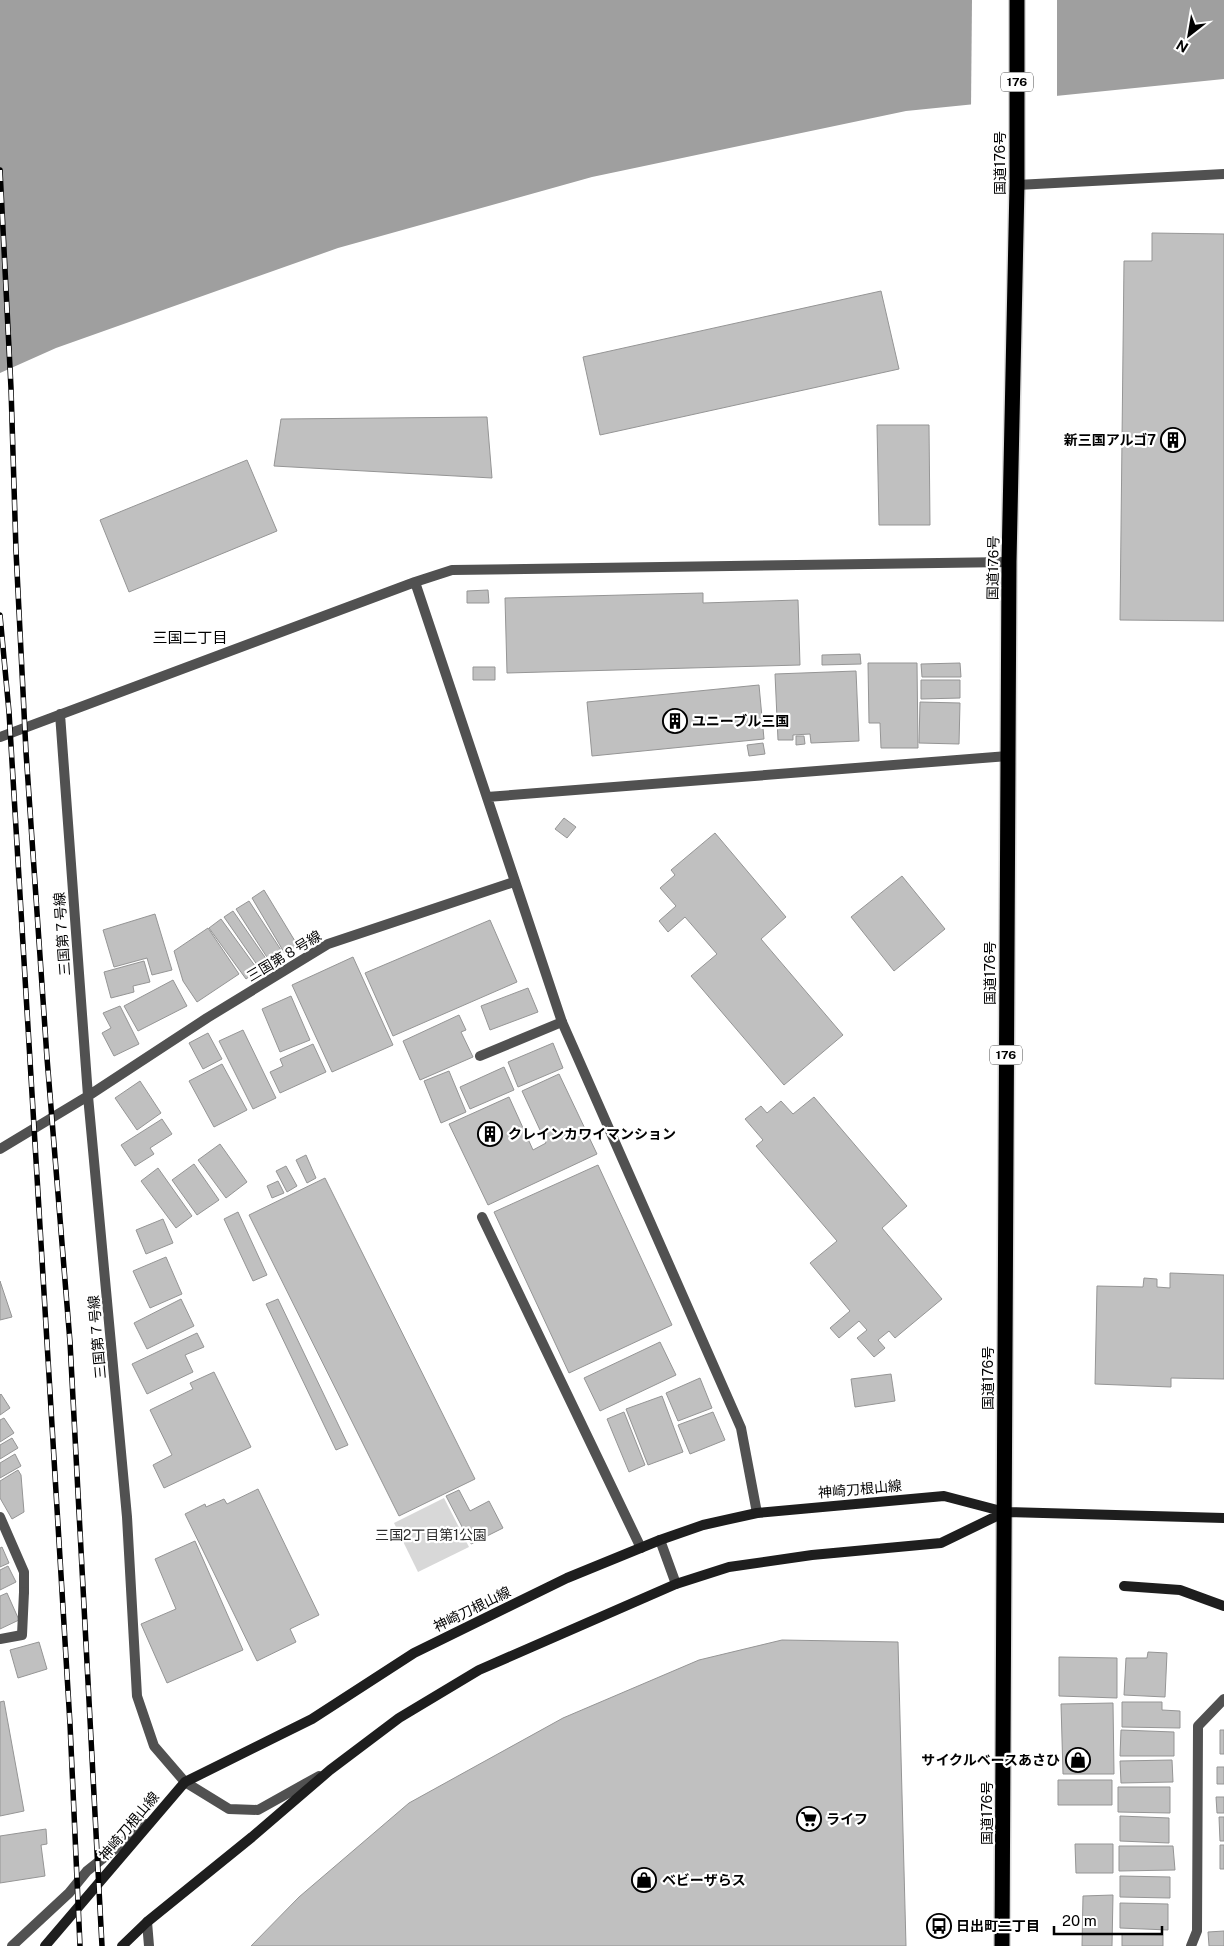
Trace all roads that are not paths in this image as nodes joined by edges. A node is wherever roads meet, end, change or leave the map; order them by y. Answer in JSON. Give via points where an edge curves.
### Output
{"nodes":[{"id":1,"x":1017,"y":0,"type":"edge"},
{"id":2,"x":1224,"y":174,"type":"edge"},
{"id":3,"x":1017,"y":185,"type":"junction"},
{"id":4,"x":1009,"y":562,"type":"junction"},
{"id":5,"x":415,"y":582,"type":"junction"},
{"id":6,"x":60,"y":714,"type":"junction"},
{"id":7,"x":0,"y":736,"type":"edge"},
{"id":8,"x":1008,"y":756,"type":"junction"},
{"id":9,"x":487,"y":796,"type":"junction"},
{"id":10,"x":514,"y":882,"type":"junction"},
{"id":11,"x":562,"y":1022,"type":"junction"},
{"id":12,"x":480,"y":1056,"type":"dead end"},
{"id":13,"x":88,"y":1096,"type":"junction"},
{"id":14,"x":0,"y":1149,"type":"edge"},
{"id":15,"x":482,"y":1217,"type":"dead end"},
{"id":16,"x":1005,"y":1512,"type":"junction"},
{"id":17,"x":758,"y":1513,"type":"junction"},
{"id":18,"x":0,"y":1517,"type":"edge"},
{"id":19,"x":1224,"y":1518,"type":"edge"},
{"id":20,"x":660,"y":1540,"type":"junction"},
{"id":21,"x":641,"y":1548,"type":"junction"},
{"id":22,"x":676,"y":1584,"type":"junction"},
{"id":23,"x":1124,"y":1586,"type":"dead end"},
{"id":24,"x":1224,"y":1606,"type":"edge"},
{"id":25,"x":0,"y":1639,"type":"edge"},
{"id":26,"x":1224,"y":1699,"type":"edge"},
{"id":27,"x":330,"y":1770,"type":"junction"},
{"id":28,"x":185,"y":1782,"type":"junction"},
{"id":29,"x":155,"y":1816,"type":"junction"},
{"id":30,"x":147,"y":1922,"type":"junction"},
{"id":31,"x":12,"y":1946,"type":"edge"},
{"id":32,"x":45,"y":1946,"type":"edge"},
{"id":33,"x":122,"y":1946,"type":"edge"},
{"id":34,"x":149,"y":1946,"type":"edge"},
{"id":35,"x":1002,"y":1946,"type":"edge"},
{"id":36,"x":1192,"y":1946,"type":"edge"}],
"edges":[{"from":1,"to":3,"type":"highway","name":"国道176号","number":"176"},
{"from":2,"to":3,"type":"street"},
{"from":3,"to":4,"type":"highway","name":"国道176号","number":"176"},
{"from":4,"to":5,"type":"street","via":[[452,570]]},
{"from":4,"to":8,"type":"highway","name":"国道176号","number":"176"},
{"from":5,"to":6,"type":"street"},
{"from":5,"to":9,"type":"street"},
{"from":6,"to":7,"type":"street"},
{"from":6,"to":13,"type":"street","name":"三国第７号線"},
{"from":8,"to":9,"type":"street"},
{"from":8,"to":16,"type":"highway","name":"国道176号","number":"176"},
{"from":9,"to":10,"type":"street"},
{"from":10,"to":11,"type":"street"},
{"from":10,"to":13,"type":"street","name":"三国第８号線","via":[[328,944]]},
{"from":11,"to":12,"type":"street"},
{"from":11,"to":17,"type":"street","via":[[740,1428]]},
{"from":13,"to":14,"type":"street","name":"三国第８号線"},
{"from":13,"to":28,"type":"street","name":"三国第７号線","via":[[128,1517],[137,1696],[154,1746]]},
{"from":15,"to":21,"type":"street"},
{"from":16,"to":17,"type":"street","name":"神崎刀根山線","via":[[944,1496]]},
{"from":16,"to":19,"type":"street","name":"神崎刀根山線"},
{"from":16,"to":22,"type":"street","name":"神崎刀根山線","via":[[941,1543],[729,1566]]},
{"from":16,"to":35,"type":"highway","name":"国道176号","number":"176"},
{"from":17,"to":20,"type":"street","name":"神崎刀根山線","via":[[703,1525]]},
{"from":18,"to":25,"type":"street","via":[[10,1529],[24,1572],[22,1636]]},
{"from":20,"to":21,"type":"street","name":"神崎刀根山線"},
{"from":20,"to":22,"type":"street"},
{"from":21,"to":28,"type":"street","name":"神崎刀根山線","via":[[567,1578],[414,1653],[312,1719]]},
{"from":22,"to":27,"type":"street","name":"神崎刀根山線","via":[[479,1670],[399,1718]]},
{"from":23,"to":24,"type":"street","via":[[1180,1590]]},
{"from":26,"to":36,"type":"street","via":[[1198,1726],[1196,1931]]},
{"from":27,"to":28,"type":"street","name":"三国第７号線","via":[[258,1810],[229,1809]]},
{"from":27,"to":30,"type":"street","name":"神崎刀根山線"},
{"from":28,"to":29,"type":"street","name":"神崎刀根山線"},
{"from":29,"to":31,"type":"street","via":[[87,1871]]},
{"from":29,"to":32,"type":"street","name":"神崎刀根山線"},
{"from":30,"to":33,"type":"street","name":"神崎刀根山線"},
{"from":30,"to":34,"type":"street"}]}
